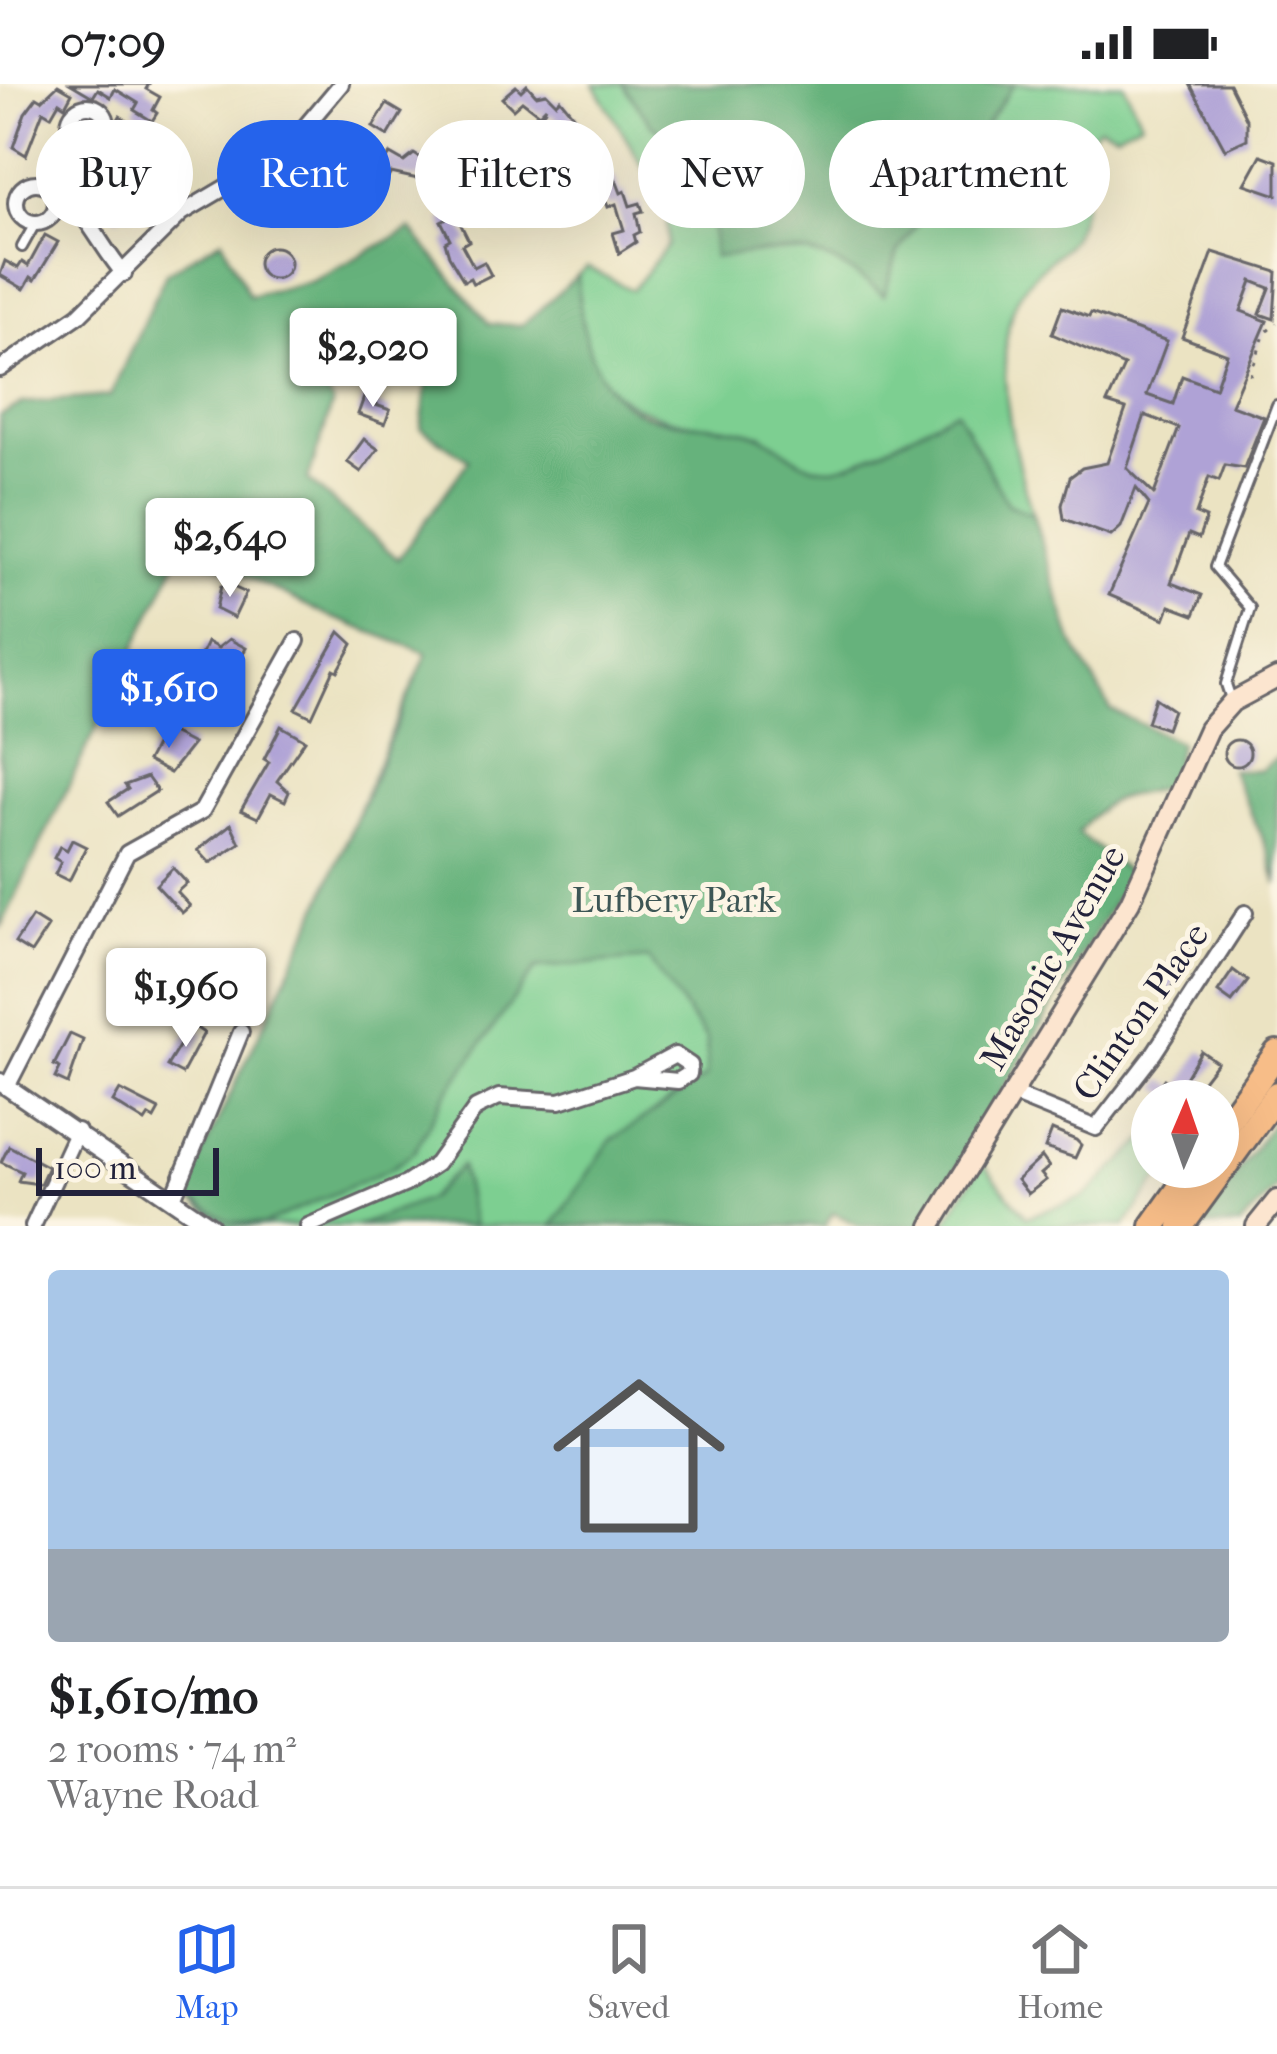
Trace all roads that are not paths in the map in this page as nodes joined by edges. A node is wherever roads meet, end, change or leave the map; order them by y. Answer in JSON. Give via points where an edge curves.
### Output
{"nodes":[{"id":1,"x":341,"y":84,"type":"edge"},
{"id":2,"x":36,"y":186,"type":"edge"},
{"id":3,"x":36,"y":222,"type":"joint"},
{"id":4,"x":94,"y":228,"type":"edge"},
{"id":5,"x":22,"y":247,"type":"dead end"},
{"id":6,"x":124,"y":274,"type":"junction"},
{"id":7,"x":0,"y":369,"type":"edge"},
{"id":8,"x":1277,"y":405,"type":"edge"},
{"id":9,"x":297,"y":640,"type":"dead end"},
{"id":10,"x":1277,"y":678,"type":"edge"},
{"id":11,"x":1232,"y":702,"type":"junction"},
{"id":12,"x":1244,"y":913,"type":"dead end"},
{"id":13,"x":241,"y":1032,"type":"dead end"},
{"id":14,"x":1277,"y":1053,"type":"edge"},
{"id":15,"x":634,"y":1077,"type":"dead end"},
{"id":16,"x":3,"y":1084,"type":"edge"},
{"id":17,"x":1010,"y":1093,"type":"junction"},
{"id":18,"x":1277,"y":1094,"type":"edge"},
{"id":19,"x":1239,"y":1106,"type":"edge"},
{"id":20,"x":77,"y":1131,"type":"junction"},
{"id":21,"x":1180,"y":1188,"type":"edge"},
{"id":22,"x":174,"y":1196,"type":"junction"},
{"id":23,"x":1277,"y":1200,"type":"edge"},
{"id":24,"x":34,"y":1226,"type":"edge"},
{"id":25,"x":212,"y":1226,"type":"edge"},
{"id":26,"x":308,"y":1226,"type":"edge"},
{"id":27,"x":932,"y":1226,"type":"edge"},
{"id":28,"x":1153,"y":1226,"type":"edge"},
{"id":29,"x":1181,"y":1226,"type":"edge"},
{"id":30,"x":1256,"y":1226,"type":"edge"}],
"edges":[{"from":1,"to":6,"type":"street","via":[[282,154],[182,213]]},
{"from":2,"to":3,"type":"street","via":[[20,192],[18,211]]},
{"from":3,"to":5,"type":"lane"},
{"from":4,"to":6,"type":"street"},
{"from":6,"to":7,"type":"street"},
{"from":8,"to":11,"type":"lane","via":[[1215,568],[1249,601],[1226,684]]},
{"from":9,"to":16,"type":"street","via":[[202,811],[127,853]]},
{"from":10,"to":11,"type":"main road","name":"Masonic Avenue"},
{"from":11,"to":17,"type":"main road","name":"Masonic Avenue","via":[[1208,729],[1130,902]]},
{"from":12,"to":17,"type":"street","name":"Clinton Place","via":[[1096,1128]]},
{"from":13,"to":22,"type":"street"},
{"from":14,"to":19,"type":"highway"},
{"from":15,"to":26,"type":"street","via":[[560,1101],[499,1097],[476,1108],[436,1165]]},
{"from":16,"to":20,"type":"street"},
{"from":17,"to":27,"type":"main road","name":"Masonic Avenue"},
{"from":18,"to":29,"type":"highway"},
{"from":20,"to":22,"type":"street"},
{"from":20,"to":24,"type":"street"},
{"from":21,"to":28,"type":"highway"},
{"from":22,"to":25,"type":"street"},
{"from":23,"to":30,"type":"main road"}]}
